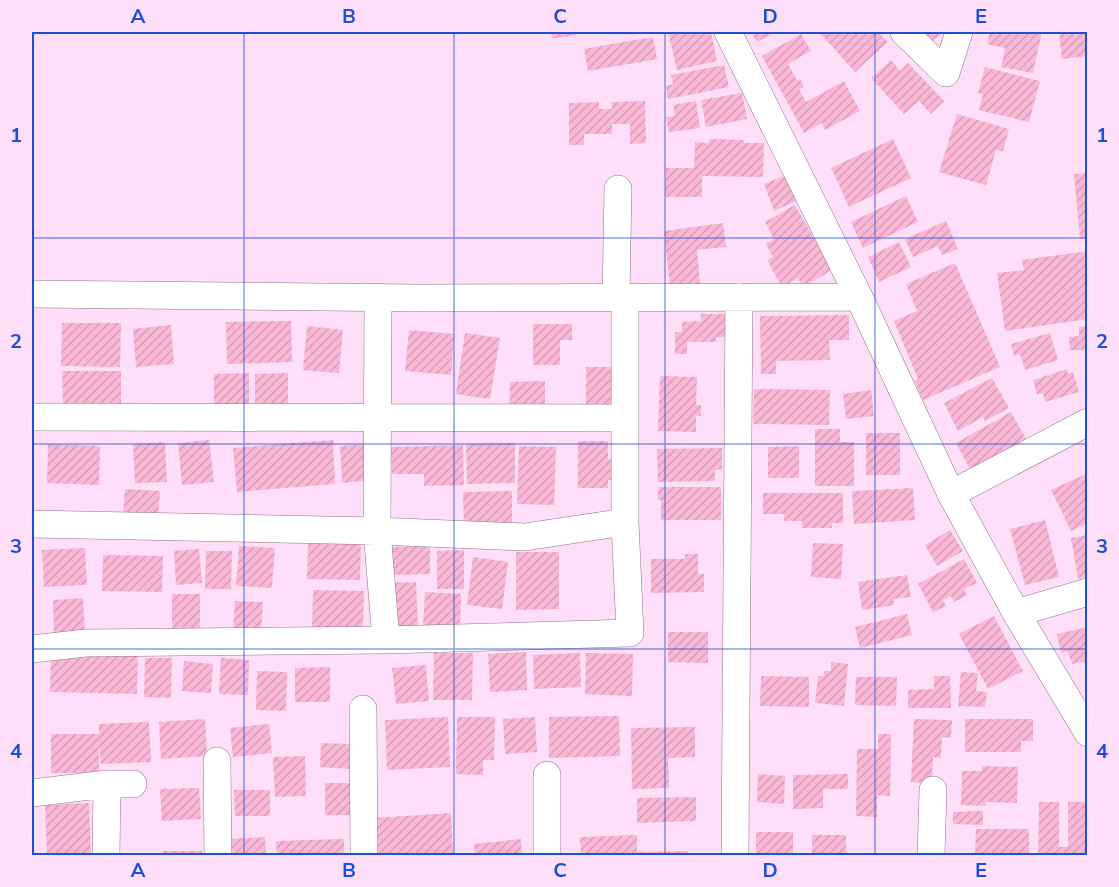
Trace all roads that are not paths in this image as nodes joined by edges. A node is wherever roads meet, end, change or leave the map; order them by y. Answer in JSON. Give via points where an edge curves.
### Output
{"nodes":[{"id":1,"x":728,"y":32,"type":"edge"},
{"id":2,"x":904,"y":32,"type":"edge"},
{"id":3,"x":959,"y":32,"type":"edge"},
{"id":4,"x":618,"y":189,"type":"dead end"},
{"id":5,"x":32,"y":294,"type":"edge"},
{"id":6,"x":621,"y":296,"type":"junction"},
{"id":7,"x":378,"y":297,"type":"junction"},
{"id":8,"x":739,"y":297,"type":"junction"},
{"id":9,"x":859,"y":297,"type":"junction"},
{"id":10,"x":32,"y":417,"type":"edge"},
{"id":11,"x":378,"y":418,"type":"junction"},
{"id":12,"x":625,"y":418,"type":"junction"},
{"id":13,"x":1088,"y":422,"type":"edge"},
{"id":14,"x":951,"y":494,"type":"junction"},
{"id":15,"x":625,"y":522,"type":"junction"},
{"id":16,"x":32,"y":524,"type":"edge"},
{"id":17,"x":377,"y":531,"type":"junction"},
{"id":18,"x":1088,"y":592,"type":"edge"},
{"id":19,"x":1016,"y":613,"type":"junction"},
{"id":20,"x":386,"y":640,"type":"junction"},
{"id":21,"x":32,"y":649,"type":"edge"},
{"id":22,"x":363,"y":709,"type":"dead end"},
{"id":23,"x":1088,"y":733,"type":"edge"},
{"id":24,"x":217,"y":761,"type":"dead end"},
{"id":25,"x":547,"y":775,"type":"dead end"},
{"id":26,"x":933,"y":790,"type":"dead end"},
{"id":27,"x":32,"y":793,"type":"edge"},
{"id":28,"x":106,"y":855,"type":"edge"},
{"id":29,"x":218,"y":855,"type":"edge"},
{"id":30,"x":364,"y":855,"type":"edge"},
{"id":31,"x":547,"y":855,"type":"edge"},
{"id":32,"x":735,"y":855,"type":"edge"},
{"id":33,"x":931,"y":855,"type":"edge"}],
"edges":[{"from":1,"to":9,"type":"street"},
{"from":2,"to":3,"type":"street","via":[[946,73]]},
{"from":4,"to":6,"type":"street"},
{"from":5,"to":7,"type":"street"},
{"from":6,"to":7,"type":"street"},
{"from":6,"to":8,"type":"street"},
{"from":6,"to":12,"type":"street"},
{"from":7,"to":11,"type":"street"},
{"from":8,"to":9,"type":"street"},
{"from":8,"to":32,"type":"street"},
{"from":9,"to":14,"type":"street"},
{"from":10,"to":11,"type":"street"},
{"from":11,"to":12,"type":"street"},
{"from":11,"to":17,"type":"street"},
{"from":12,"to":15,"type":"street"},
{"from":13,"to":14,"type":"street"},
{"from":14,"to":19,"type":"street"},
{"from":15,"to":17,"type":"street","via":[[525,537]]},
{"from":15,"to":20,"type":"street","via":[[630,633]]},
{"from":16,"to":17,"type":"street"},
{"from":17,"to":20,"type":"street"},
{"from":18,"to":19,"type":"street"},
{"from":19,"to":23,"type":"street"},
{"from":20,"to":21,"type":"street","via":[[86,643]]},
{"from":22,"to":30,"type":"street"},
{"from":24,"to":29,"type":"street"},
{"from":25,"to":31,"type":"street"},
{"from":26,"to":33,"type":"street"},
{"from":27,"to":28,"type":"street","via":[[120,784]]}]}
